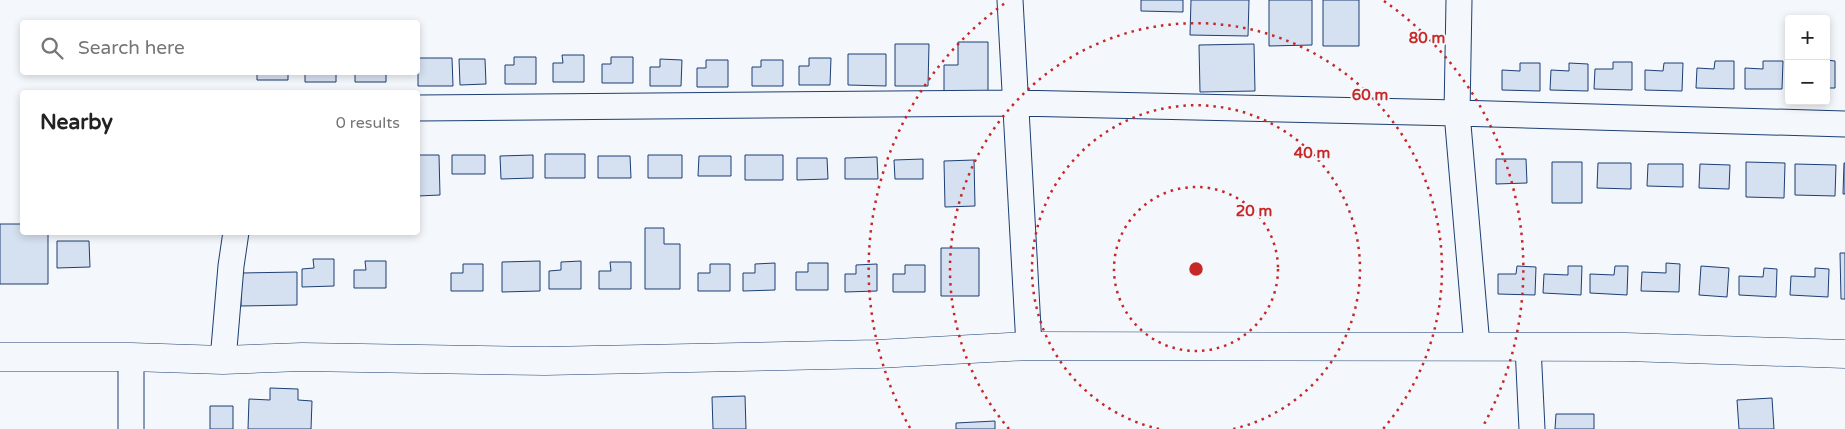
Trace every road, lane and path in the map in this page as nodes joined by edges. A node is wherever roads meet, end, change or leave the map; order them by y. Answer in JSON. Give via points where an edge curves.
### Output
{"nodes":[{"id":1,"x":1010,"y":0,"type":"edge"},
{"id":2,"x":1459,"y":0,"type":"edge"},
{"id":3,"x":1014,"y":103,"type":"junction"},
{"id":4,"x":420,"y":108,"type":"edge"},
{"id":5,"x":1458,"y":113,"type":"junction"},
{"id":6,"x":1845,"y":124,"type":"edge"},
{"id":7,"x":236,"y":235,"type":"edge"},
{"id":8,"x":1029,"y":346,"type":"junction"},
{"id":9,"x":1477,"y":346,"type":"junction"},
{"id":10,"x":1528,"y":347,"type":"junction"},
{"id":11,"x":1845,"y":354,"type":"edge"},
{"id":12,"x":0,"y":357,"type":"edge"},
{"id":13,"x":131,"y":357,"type":"junction"},
{"id":14,"x":224,"y":360,"type":"junction"},
{"id":15,"x":131,"y":429,"type":"edge"},
{"id":16,"x":1532,"y":429,"type":"edge"}],
"edges":[{"from":1,"to":3,"type":"street"},
{"from":2,"to":5,"type":"street"},
{"from":3,"to":4,"type":"street"},
{"from":3,"to":5,"type":"street"},
{"from":3,"to":8,"type":"street"},
{"from":5,"to":6,"type":"street"},
{"from":5,"to":9,"type":"street"},
{"from":7,"to":14,"type":"street"},
{"from":8,"to":9,"type":"street"},
{"from":8,"to":14,"type":"street","via":[[877,354],[545,362],[302,357]]},
{"from":9,"to":10,"type":"street"},
{"from":10,"to":11,"type":"street"},
{"from":10,"to":16,"type":"street"},
{"from":12,"to":13,"type":"street"},
{"from":13,"to":14,"type":"street"},
{"from":13,"to":15,"type":"street"}]}
